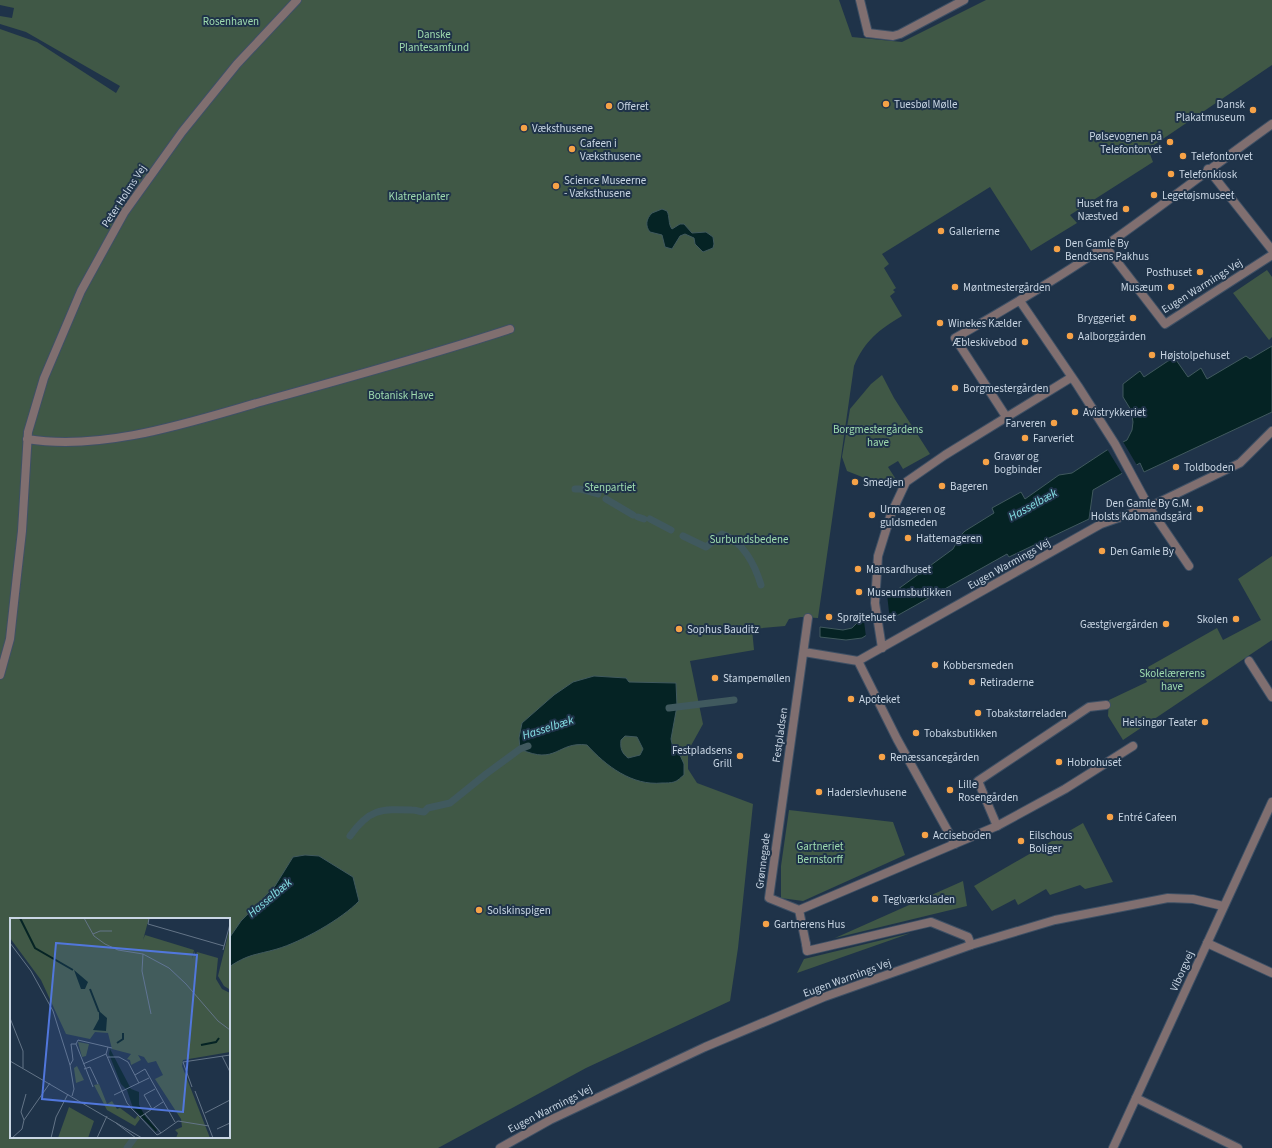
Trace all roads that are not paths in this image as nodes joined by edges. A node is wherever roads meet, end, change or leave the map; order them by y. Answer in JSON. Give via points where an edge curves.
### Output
{"nodes":[{"id":1,"x":297,"y":0,"type":"edge"},
{"id":2,"x":860,"y":0,"type":"edge"},
{"id":3,"x":964,"y":0,"type":"edge"},
{"id":4,"x":1272,"y":124,"type":"edge"},
{"id":5,"x":1208,"y":169,"type":"junction"},
{"id":6,"x":1105,"y":246,"type":"junction"},
{"id":7,"x":1272,"y":250,"type":"edge"},
{"id":8,"x":1272,"y":255,"type":"edge"},
{"id":9,"x":1020,"y":301,"type":"junction"},
{"id":10,"x":510,"y":329,"type":"dead end"},
{"id":11,"x":1072,"y":377,"type":"junction"},
{"id":12,"x":1007,"y":418,"type":"junction"},
{"id":13,"x":1272,"y":431,"type":"edge"},
{"id":14,"x":27,"y":439,"type":"junction"},
{"id":15,"x":1150,"y":507,"type":"junction"},
{"id":16,"x":1189,"y":566,"type":"dead end"},
{"id":17,"x":808,"y":618,"type":"dead end"},
{"id":18,"x":882,"y":648,"type":"junction"},
{"id":19,"x":804,"y":652,"type":"junction"},
{"id":20,"x":858,"y":661,"type":"junction"},
{"id":21,"x":1249,"y":661,"type":"dead end"},
{"id":22,"x":0,"y":675,"type":"edge"},
{"id":23,"x":1272,"y":697,"type":"edge"},
{"id":24,"x":1106,"y":705,"type":"dead end"},
{"id":25,"x":1133,"y":746,"type":"dead end"},
{"id":26,"x":1272,"y":802,"type":"edge"},
{"id":27,"x":779,"y":820,"type":"joint"},
{"id":28,"x":997,"y":826,"type":"junction"},
{"id":29,"x":955,"y":844,"type":"junction"},
{"id":30,"x":1223,"y":906,"type":"junction"},
{"id":31,"x":799,"y":910,"type":"junction"},
{"id":32,"x":1207,"y":944,"type":"junction"},
{"id":33,"x":971,"y":945,"type":"junction"},
{"id":34,"x":1272,"y":973,"type":"edge"},
{"id":35,"x":1136,"y":1098,"type":"junction"},
{"id":36,"x":500,"y":1148,"type":"edge"},
{"id":37,"x":1113,"y":1148,"type":"edge"},
{"id":38,"x":1238,"y":1148,"type":"edge"}],
"edges":[{"from":1,"to":14,"type":"street","name":"Peter Holms Vej","via":[[236,64],[124,213],[81,291],[47,370]]},
{"from":2,"to":3,"type":"street","via":[[868,33],[893,36]]},
{"from":4,"to":5,"type":"street"},
{"from":5,"to":6,"type":"street"},
{"from":5,"to":7,"type":"street"},
{"from":6,"to":8,"type":"street","name":"Eugen Warmings Vej","via":[[1165,324]]},
{"from":6,"to":9,"type":"street"},
{"from":9,"to":11,"type":"street"},
{"from":9,"to":12,"type":"street","via":[[955,338]]},
{"from":10,"to":14,"type":"street","via":[[397,364],[164,427],[102,439],[49,442]]},
{"from":11,"to":12,"type":"street"},
{"from":11,"to":15,"type":"street","via":[[1115,444]]},
{"from":12,"to":18,"type":"street","via":[[906,482],[891,514],[878,556],[875,604]]},
{"from":13,"to":15,"type":"street","name":"Eugen Warmings Vej","via":[[1240,463]]},
{"from":14,"to":22,"type":"street","name":"Peter Holms Vej","via":[[22,532],[10,639]]},
{"from":15,"to":16,"type":"street"},
{"from":15,"to":18,"type":"street","name":"Eugen Warmings Vej","via":[[1101,524]]},
{"from":17,"to":19,"type":"street","name":"Festpladsen"},
{"from":18,"to":20,"type":"street","name":"Eugen Warmings Vej"},
{"from":19,"to":20,"type":"street"},
{"from":19,"to":27,"type":"street","name":"Festpladsen"},
{"from":20,"to":29,"type":"street","via":[[897,739]]},
{"from":21,"to":23,"type":"street"},
{"from":24,"to":28,"type":"street","via":[[1089,707],[978,781]]},
{"from":25,"to":28,"type":"street","via":[[1065,789]]},
{"from":26,"to":30,"type":"street","name":"Viborgvej"},
{"from":27,"to":31,"type":"street","name":"Grønnegade","via":[[769,898]]},
{"from":28,"to":29,"type":"street"},
{"from":29,"to":31,"type":"street"},
{"from":30,"to":32,"type":"street","name":"Viborgvej"},
{"from":30,"to":33,"type":"street","name":"Eugen Warmings Vej","via":[[1193,899],[1168,898],[1055,920]]},
{"from":31,"to":33,"type":"street","via":[[806,948],[931,922],[968,937]]},
{"from":32,"to":34,"type":"street"},
{"from":32,"to":35,"type":"street","name":"Viborgvej"},
{"from":33,"to":36,"type":"street","name":"Eugen Warmings Vej","via":[[824,997],[705,1048],[550,1120]]},
{"from":35,"to":37,"type":"street","name":"Viborgvej"},
{"from":35,"to":38,"type":"street"}]}
